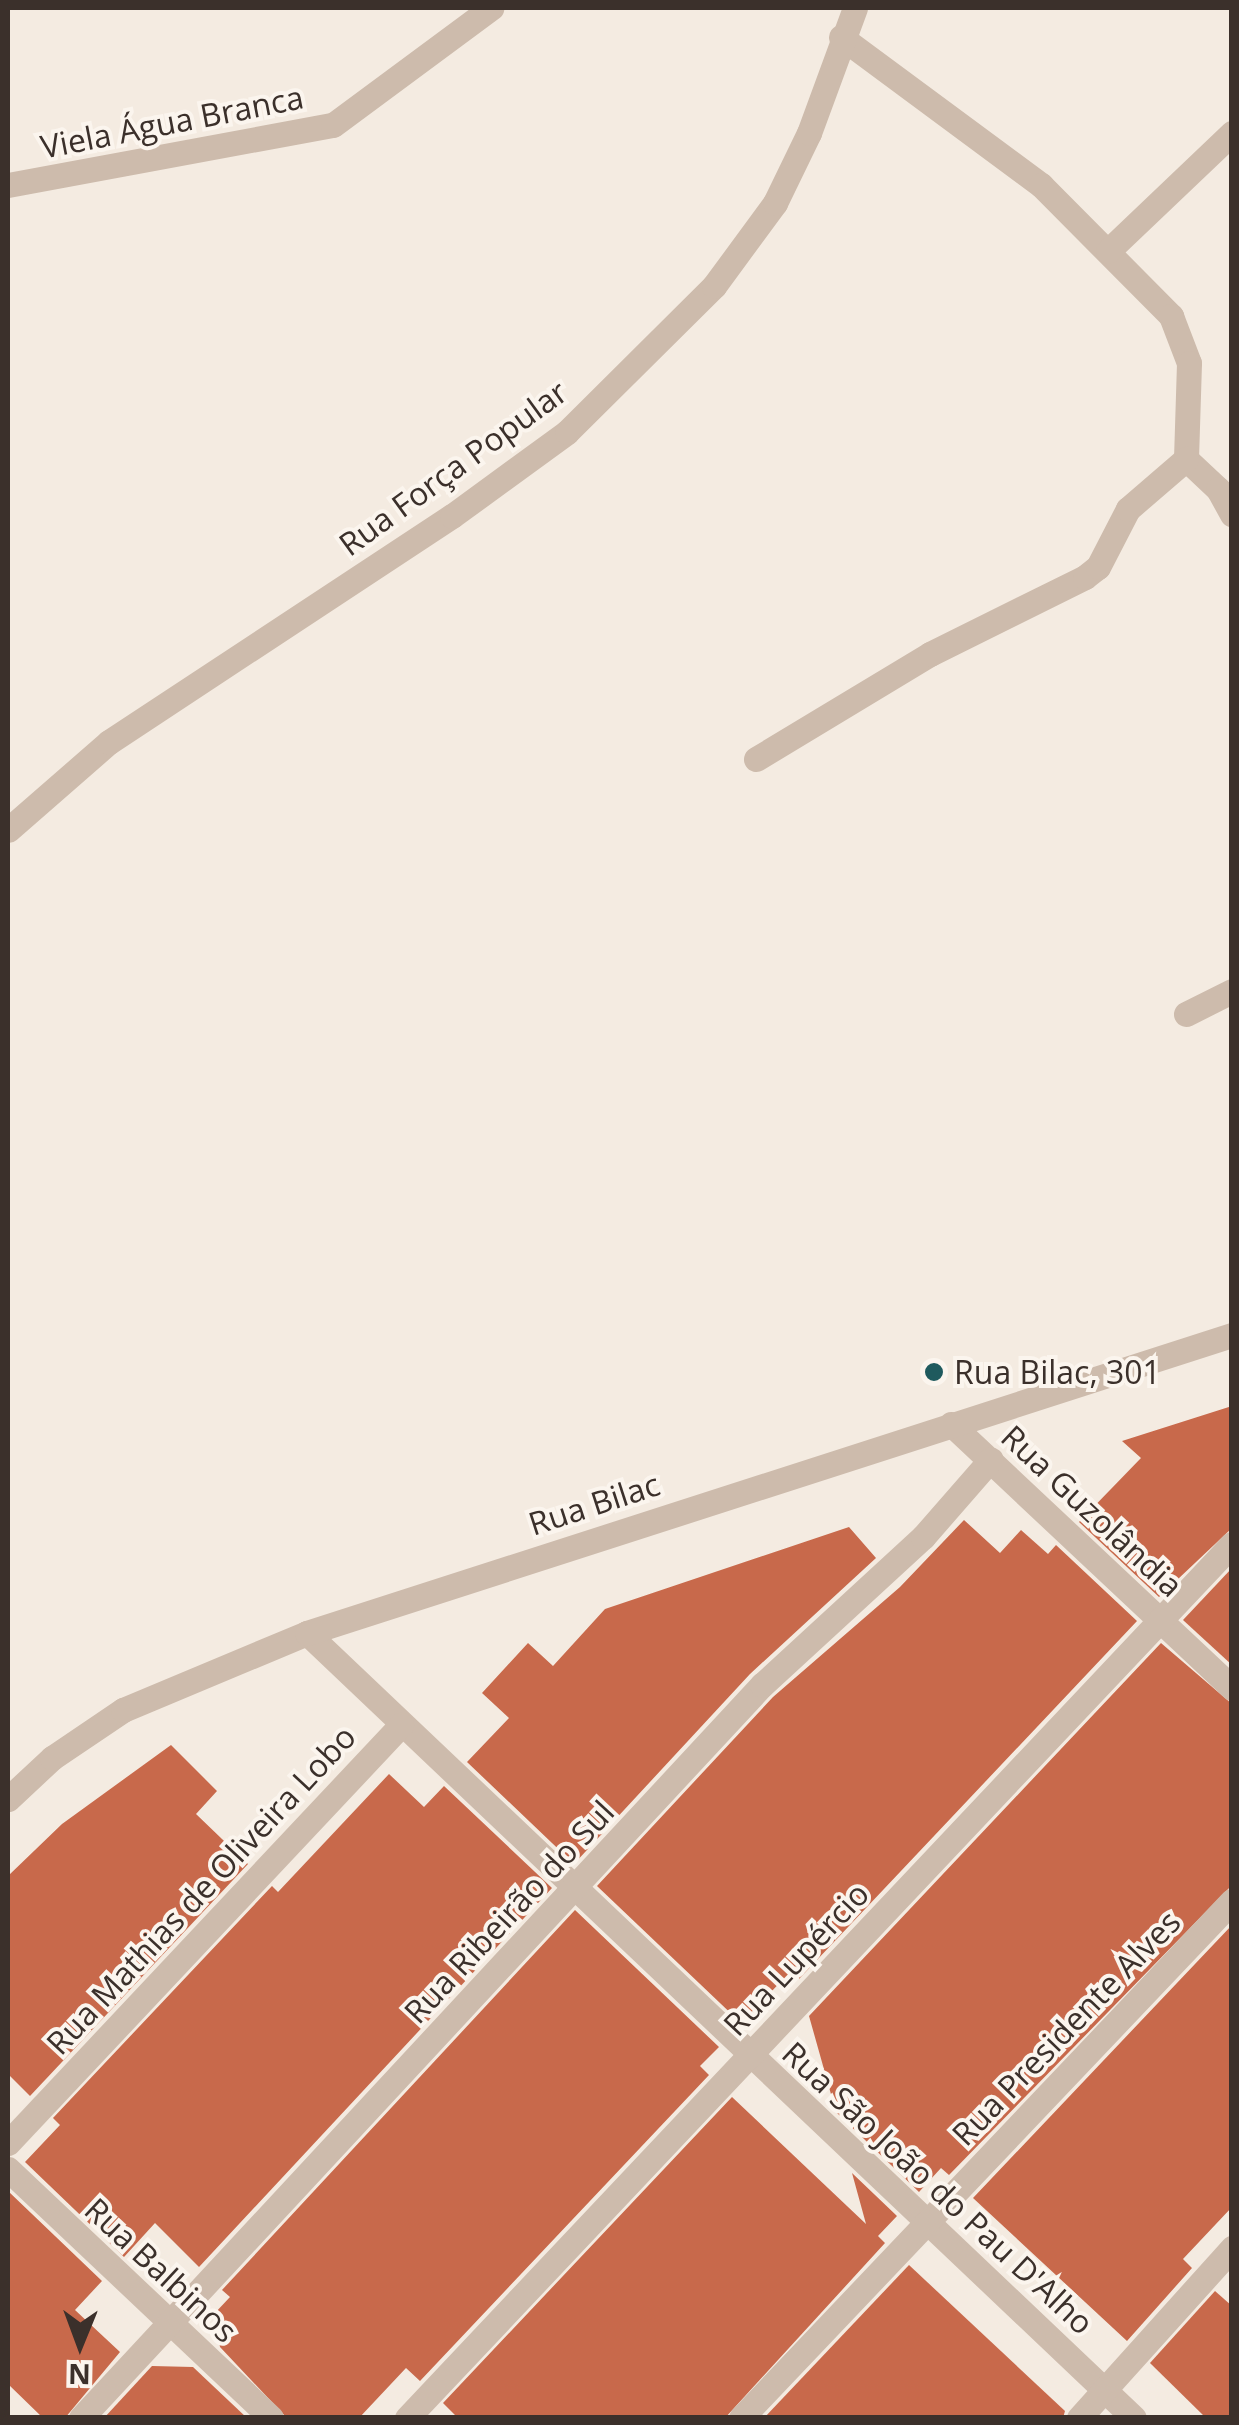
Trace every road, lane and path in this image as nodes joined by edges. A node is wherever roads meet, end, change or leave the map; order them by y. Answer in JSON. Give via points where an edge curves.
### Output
{"nodes":[{"id":1,"x":490,"y":8,"type":"edge"},
{"id":2,"x":854,"y":8,"type":"edge"},
{"id":3,"x":842,"y":37,"type":"junction"},
{"id":4,"x":1232,"y":132,"type":"edge"},
{"id":5,"x":8,"y":185,"type":"edge"},
{"id":6,"x":1108,"y":252,"type":"junction"},
{"id":7,"x":1186,"y":459,"type":"junction"},
{"id":8,"x":1232,"y":514,"type":"edge"},
{"id":9,"x":756,"y":759,"type":"dead end"},
{"id":10,"x":8,"y":830,"type":"edge"},
{"id":11,"x":1232,"y":991,"type":"edge"},
{"id":12,"x":1186,"y":1014,"type":"dead end"},
{"id":13,"x":1232,"y":1335,"type":"edge"},
{"id":14,"x":952,"y":1424,"type":"junction"},
{"id":15,"x":990,"y":1459,"type":"junction"},
{"id":16,"x":1232,"y":1544,"type":"edge"},
{"id":17,"x":1160,"y":1620,"type":"junction"},
{"id":18,"x":307,"y":1633,"type":"junction"},
{"id":19,"x":1232,"y":1688,"type":"edge"},
{"id":20,"x":401,"y":1725,"type":"junction"},
{"id":21,"x":8,"y":1799,"type":"edge"},
{"id":22,"x":576,"y":1890,"type":"junction"},
{"id":23,"x":1232,"y":1901,"type":"edge"},
{"id":24,"x":750,"y":2056,"type":"junction"},
{"id":25,"x":8,"y":2144,"type":"edge"},
{"id":26,"x":8,"y":2168,"type":"edge"},
{"id":27,"x":926,"y":2221,"type":"junction"},
{"id":28,"x":1232,"y":2248,"type":"edge"},
{"id":29,"x":170,"y":2324,"type":"junction"},
{"id":30,"x":1106,"y":2390,"type":"junction"},
{"id":31,"x":81,"y":2418,"type":"edge"},
{"id":32,"x":271,"y":2418,"type":"edge"},
{"id":33,"x":407,"y":2418,"type":"edge"},
{"id":34,"x":741,"y":2418,"type":"edge"},
{"id":35,"x":1079,"y":2418,"type":"edge"},
{"id":36,"x":1134,"y":2418,"type":"edge"}],
"edges":[{"from":1,"to":5,"type":"street","name":"Viela Água Branca","via":[[333,125]]},
{"from":2,"to":3,"type":"street","name":"Rua Força Popular"},
{"from":3,"to":6,"type":"street","via":[[1041,184]]},
{"from":3,"to":10,"type":"street","name":"Rua Força Popular","via":[[810,133],[775,202],[714,286],[567,432],[452,516],[109,742]]},
{"from":4,"to":6,"type":"street"},
{"from":6,"to":7,"type":"street","via":[[1171,316],[1189,363]]},
{"from":7,"to":8,"type":"street","via":[[1218,488]]},
{"from":7,"to":9,"type":"street","via":[[1128,508],[1098,566],[1085,577],[930,654]]},
{"from":11,"to":12,"type":"street"},
{"from":13,"to":14,"type":"street","name":"Rua Bilac"},
{"from":14,"to":15,"type":"street","name":"Rua Guzolândia"},
{"from":14,"to":18,"type":"street","name":"Rua Bilac"},
{"from":15,"to":17,"type":"street","name":"Rua Guzolândia"},
{"from":15,"to":22,"type":"street","name":"Rua Ribeirão do Sul","via":[[923,1537],[762,1686]]},
{"from":16,"to":17,"type":"street","name":"Rua Lupércio"},
{"from":17,"to":19,"type":"street","name":"Rua Guzolândia"},
{"from":17,"to":24,"type":"street","name":"Rua Lupércio"},
{"from":18,"to":20,"type":"street","name":"Rua São João do Pau D'Alho"},
{"from":18,"to":21,"type":"street","name":"Rua Bilac","via":[[123,1710],[52,1758]]},
{"from":20,"to":22,"type":"street","name":"Rua São João do Pau D'Alho"},
{"from":20,"to":25,"type":"street","name":"Rua Mathias de Oliveira Lobo"},
{"from":22,"to":24,"type":"street","name":"Rua São João do Pau D'Alho"},
{"from":22,"to":29,"type":"street","name":"Rua Ribeirão do Sul"},
{"from":23,"to":27,"type":"street","name":"Rua Presidente Alves"},
{"from":24,"to":27,"type":"street","name":"Rua São João do Pau D'Alho"},
{"from":24,"to":33,"type":"street","name":"Rua Lupércio"},
{"from":26,"to":29,"type":"street","name":"Rua Balbinos"},
{"from":27,"to":30,"type":"street","name":"Rua São João do Pau D'Alho"},
{"from":27,"to":34,"type":"street","name":"Rua Presidente Alves"},
{"from":28,"to":30,"type":"street"},
{"from":29,"to":31,"type":"street","name":"Rua Ribeirão do Sul"},
{"from":29,"to":32,"type":"street","name":"Rua Balbinos"},
{"from":30,"to":35,"type":"street"},
{"from":30,"to":36,"type":"street","name":"Rua São João do Pau D'Alho"}]}
